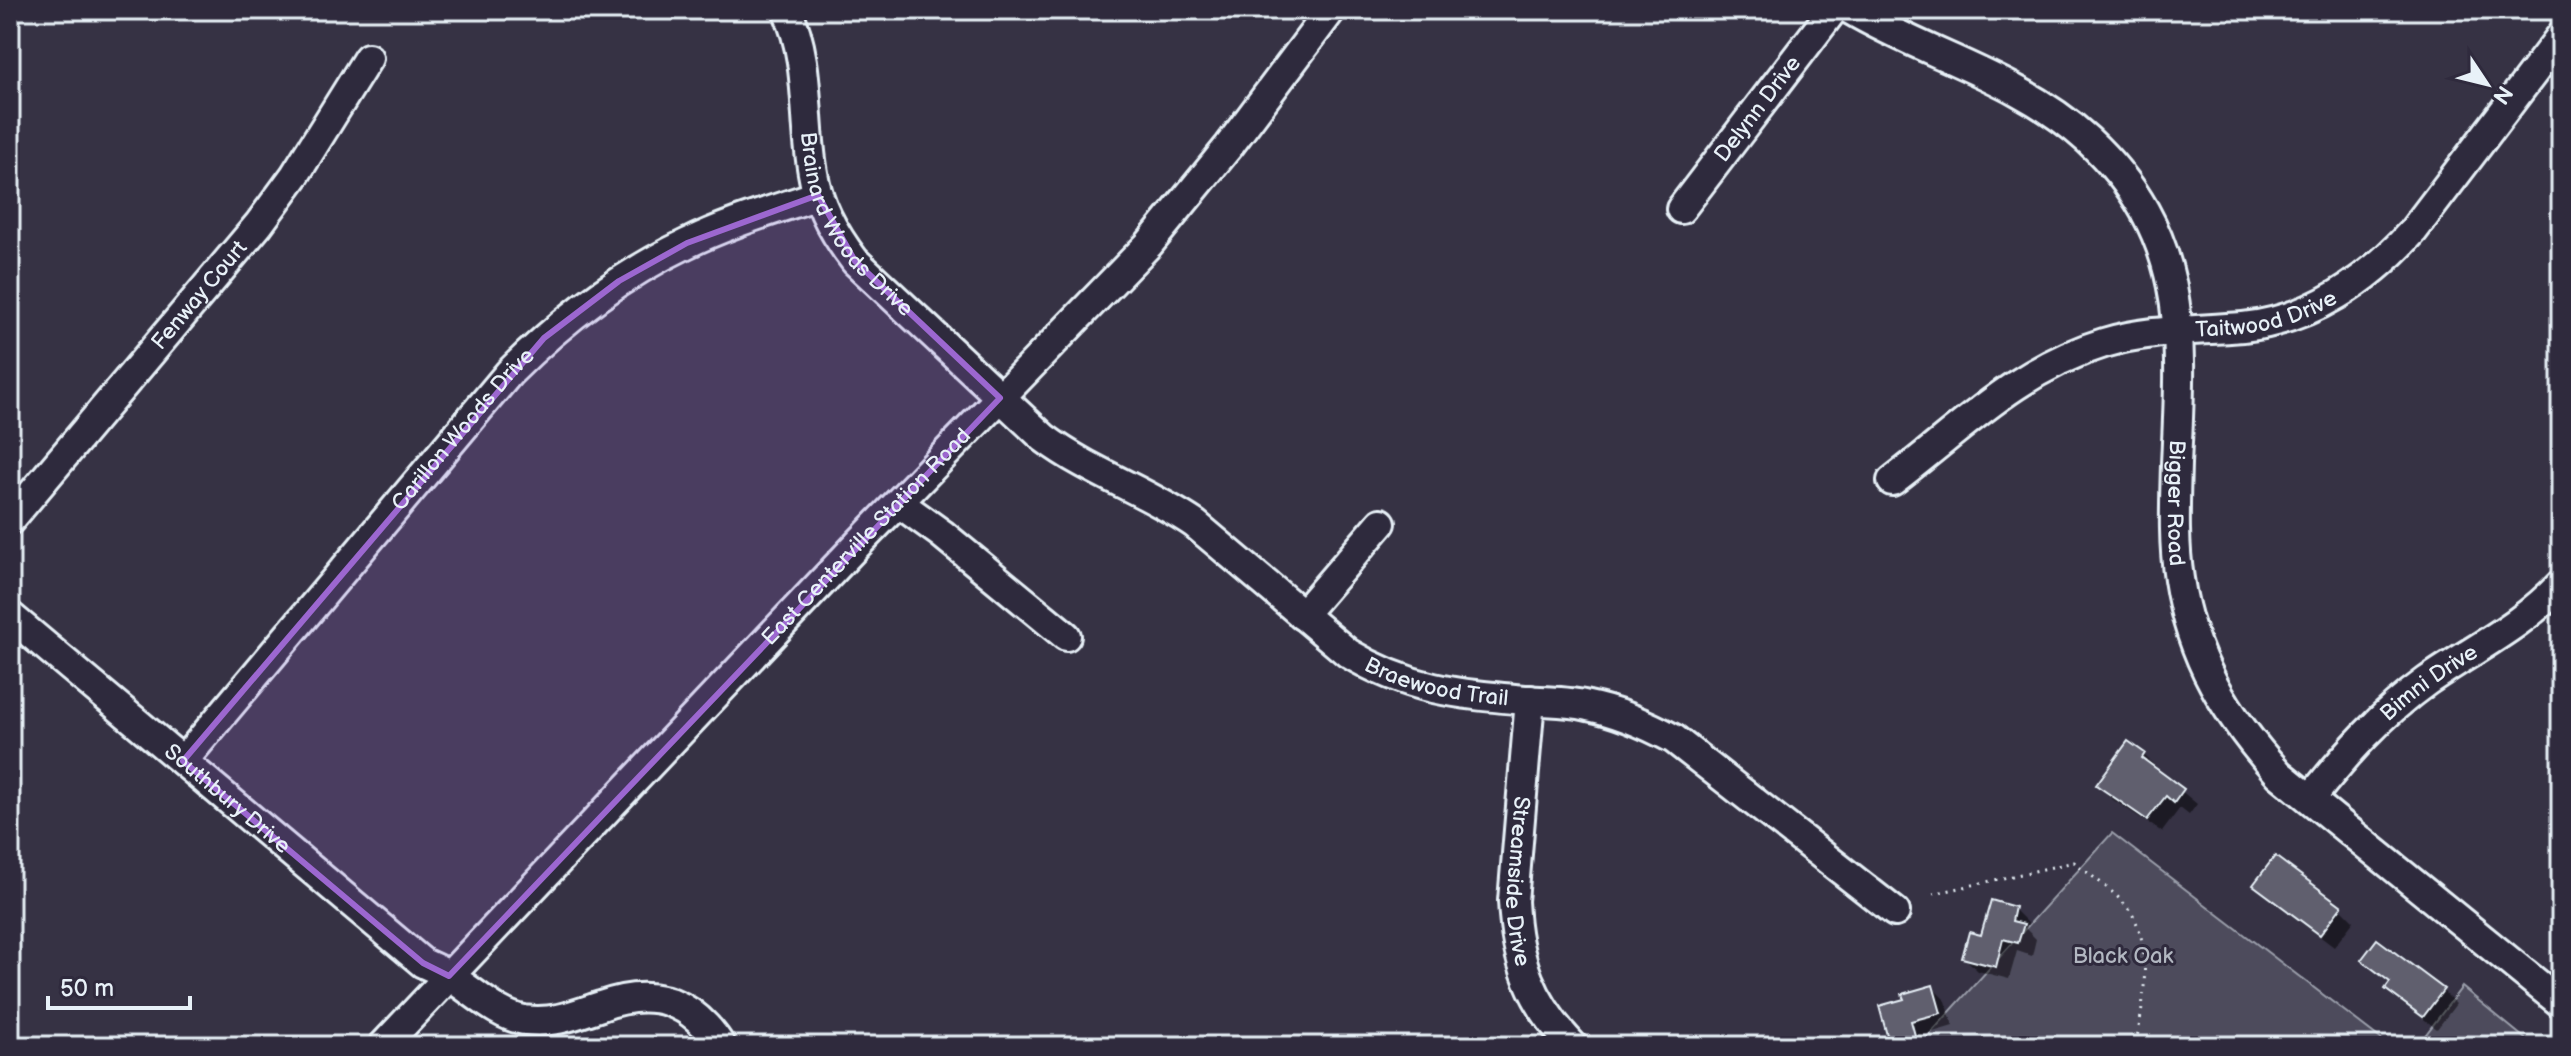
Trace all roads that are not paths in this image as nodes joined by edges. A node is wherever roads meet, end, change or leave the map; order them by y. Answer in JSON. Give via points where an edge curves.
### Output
{"nodes":[{"id":1,"x":787,"y":10,"type":"edge"},
{"id":2,"x":1331,"y":10,"type":"edge"},
{"id":3,"x":1833,"y":10,"type":"edge"},
{"id":4,"x":1851,"y":10,"type":"edge"},
{"id":5,"x":2561,"y":36,"type":"edge"},
{"id":6,"x":368,"y":58,"type":"dead end"},
{"id":7,"x":818,"y":195,"type":"junction"},
{"id":8,"x":1681,"y":209,"type":"dead end"},
{"id":9,"x":2179,"y":330,"type":"junction"},
{"id":10,"x":1000,"y":398,"type":"junction"},
{"id":11,"x":1892,"y":481,"type":"dead end"},
{"id":12,"x":899,"y":503,"type":"junction"},
{"id":13,"x":10,"y":520,"type":"edge"},
{"id":14,"x":1381,"y":523,"type":"dead end"},
{"id":15,"x":2561,"y":584,"type":"edge"},
{"id":16,"x":1302,"y":615,"type":"junction"},
{"id":17,"x":10,"y":616,"type":"edge"},
{"id":18,"x":1066,"y":636,"type":"dead end"},
{"id":19,"x":1530,"y":700,"type":"junction"},
{"id":20,"x":183,"y":761,"type":"junction"},
{"id":21,"x":2311,"y":798,"type":"junction"},
{"id":22,"x":1895,"y":912,"type":"dead end"},
{"id":23,"x":449,"y":976,"type":"junction"},
{"id":24,"x":2561,"y":1003,"type":"edge"},
{"id":25,"x":383,"y":1046,"type":"edge"},
{"id":26,"x":721,"y":1046,"type":"edge"},
{"id":27,"x":1573,"y":1046,"type":"edge"}],
"edges":[{"from":1,"to":7,"type":"street","name":"Brainard Woods Drive","via":[[802,55]]},
{"from":2,"to":10,"type":"street","name":"East Centerville Station Road","via":[[1149,244]]},
{"from":3,"to":8,"type":"street","name":"Delynn Drive"},
{"from":4,"to":9,"type":"street","name":"Bigger Road","via":[[2025,94],[2089,141],[2119,173],[2151,222],[2168,265]]},
{"from":5,"to":9,"type":"street","name":"Taitwood Drive","via":[[2413,231],[2361,280],[2332,299],[2271,322]]},
{"from":6,"to":13,"type":"street","name":"Fenway Court","via":[[259,224]]},
{"from":7,"to":10,"type":"street","name":"Brainard Woods Drive","via":[[855,261]]},
{"from":7,"to":20,"type":"street","name":"Carillon Woods Drive","via":[[687,243],[619,281],[544,338]]},
{"from":9,"to":11,"type":"street","name":"Taitwood Drive","via":[[2106,343],[2050,363],[1982,408]]},
{"from":9,"to":21,"type":"street","name":"Bigger Road","via":[[2175,542],[2185,612],[2226,709],[2279,774]]},
{"from":10,"to":12,"type":"street","name":"East Centerville Station Road"},
{"from":10,"to":16,"type":"street","name":"Braewood Trail","via":[[1068,457],[1177,511]]},
{"from":12,"to":18,"type":"street"},
{"from":12,"to":23,"type":"street","name":"East Centerville Station Road"},
{"from":14,"to":16,"type":"street"},
{"from":15,"to":21,"type":"street","name":"Bimni Drive","via":[[2521,621],[2389,711]]},
{"from":16,"to":19,"type":"street","name":"Braewood Trail","via":[[1348,653],[1412,684]]},
{"from":17,"to":20,"type":"street","name":"Southbury Drive"},
{"from":19,"to":22,"type":"street","name":"Braewood Trail","via":[[1618,713],[1674,739]]},
{"from":19,"to":27,"type":"street","name":"Streamside Drive","via":[[1515,932],[1529,984]]},
{"from":20,"to":23,"type":"street","name":"Southbury Drive","via":[[423,963]]},
{"from":21,"to":24,"type":"street","name":"Bigger Road"},
{"from":23,"to":25,"type":"street","name":"East Centerville Station Road"},
{"from":23,"to":26,"type":"street","name":"Southbury Drive","via":[[503,1013],[539,1022],[625,999],[665,999],[703,1021]]}]}
